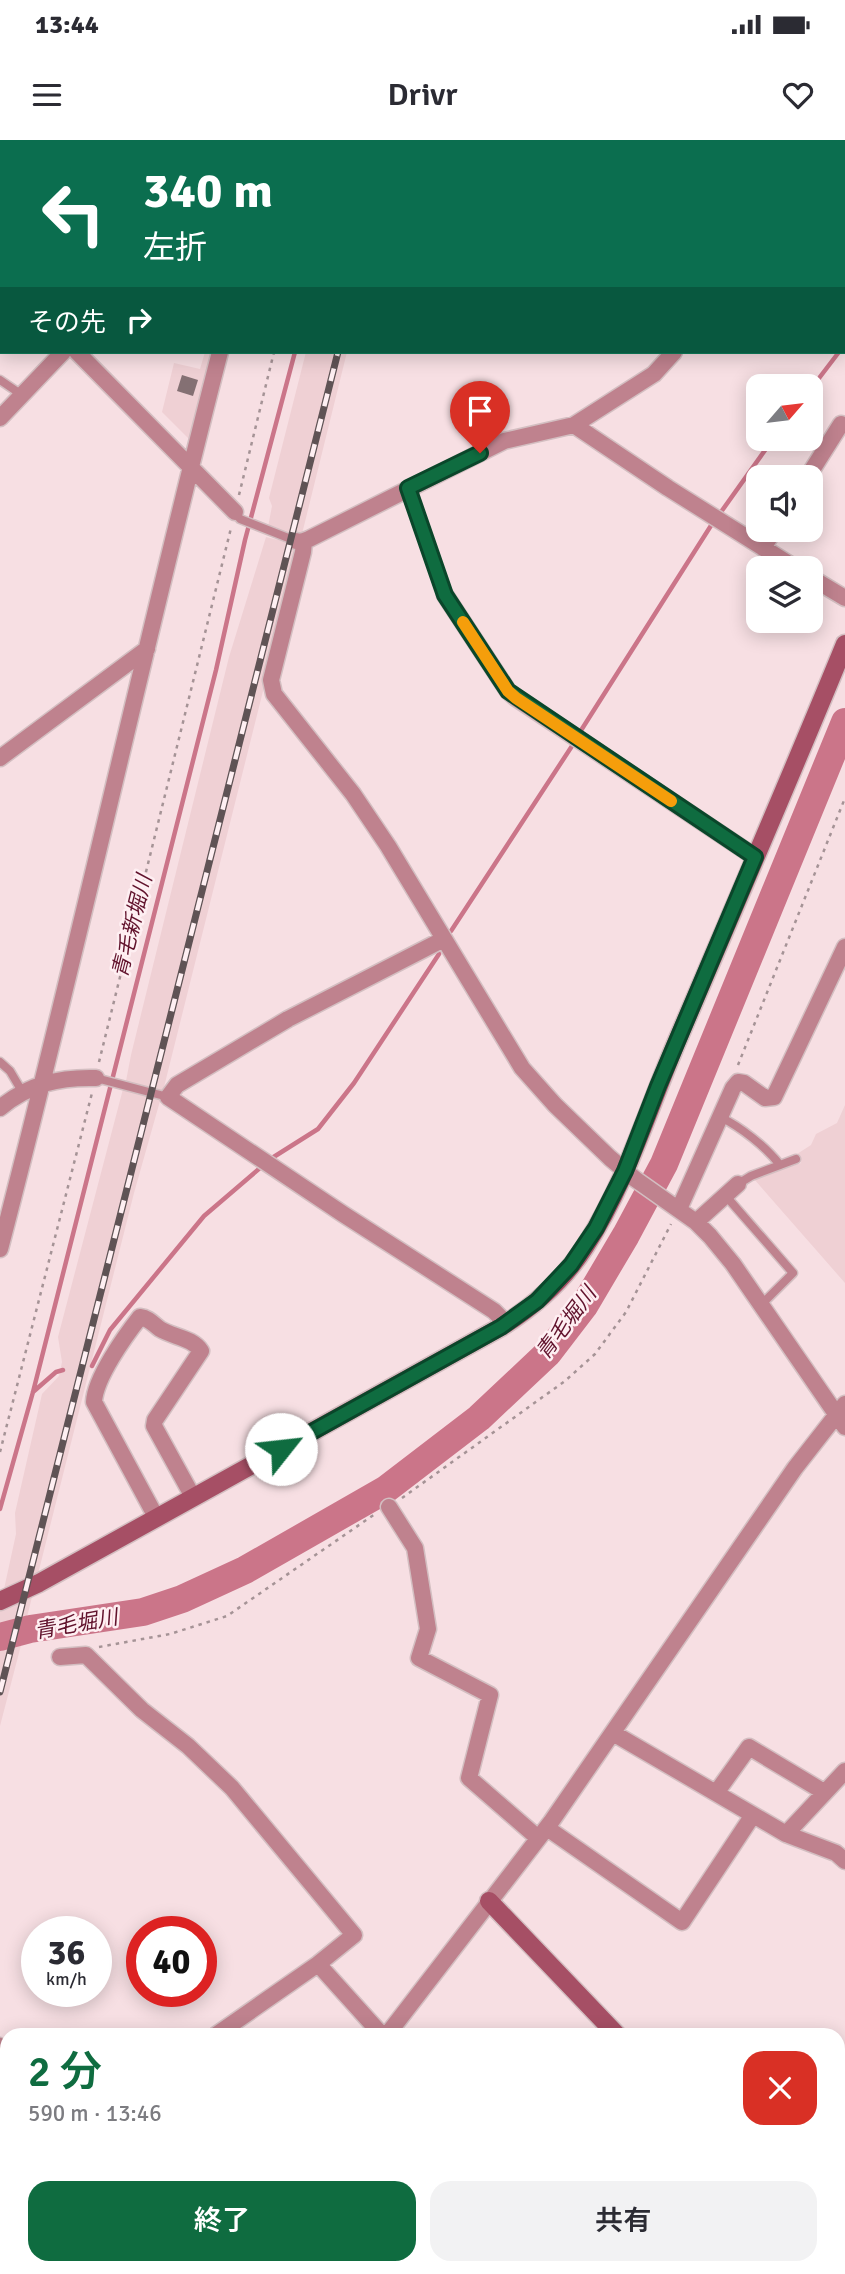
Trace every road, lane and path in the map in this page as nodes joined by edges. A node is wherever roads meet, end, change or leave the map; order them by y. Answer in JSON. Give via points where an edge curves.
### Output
{"nodes":[{"id":1,"x":61,"y":354,"type":"edge"},
{"id":2,"x":79,"y":354,"type":"edge"},
{"id":3,"x":219,"y":354,"type":"edge"},
{"id":4,"x":274,"y":354,"type":"edge"},
{"id":5,"x":672,"y":354,"type":"edge"},
{"id":6,"x":0,"y":380,"type":"edge"},
{"id":7,"x":22,"y":395,"type":"junction"},
{"id":8,"x":0,"y":418,"type":"edge"},
{"id":9,"x":841,"y":424,"type":"dead end"},
{"id":10,"x":574,"y":425,"type":"junction"},
{"id":11,"x":815,"y":465,"type":"edge"},
{"id":12,"x":190,"y":469,"type":"junction"},
{"id":13,"x":408,"y":488,"type":"junction"},
{"id":14,"x":238,"y":496,"type":"dead end"},
{"id":15,"x":236,"y":519,"type":"junction"},
{"id":16,"x":300,"y":541,"type":"junction"},
{"id":17,"x":767,"y":542,"type":"edge"},
{"id":18,"x":763,"y":548,"type":"junction"},
{"id":19,"x":776,"y":556,"type":"edge"},
{"id":20,"x":823,"y":585,"type":"edge"},
{"id":21,"x":445,"y":595,"type":"joint"},
{"id":22,"x":845,"y":598,"type":"edge"},
{"id":23,"x":845,"y":644,"type":"edge"},
{"id":24,"x":147,"y":649,"type":"junction"},
{"id":25,"x":0,"y":758,"type":"edge"},
{"id":26,"x":845,"y":798,"type":"edge"},
{"id":27,"x":755,"y":857,"type":"junction"},
{"id":28,"x":444,"y":939,"type":"junction"},
{"id":29,"x":845,"y":947,"type":"edge"},
{"id":30,"x":0,"y":1062,"type":"edge"},
{"id":31,"x":97,"y":1077,"type":"junction"},
{"id":32,"x":738,"y":1082,"type":"junction"},
{"id":33,"x":42,"y":1084,"type":"junction"},
{"id":34,"x":23,"y":1093,"type":"junction"},
{"id":35,"x":168,"y":1097,"type":"junction"},
{"id":36,"x":0,"y":1108,"type":"edge"},
{"id":37,"x":720,"y":1117,"type":"junction"},
{"id":38,"x":796,"y":1159,"type":"dead end"},
{"id":39,"x":780,"y":1165,"type":"junction"},
{"id":40,"x":630,"y":1175,"type":"junction"},
{"id":41,"x":738,"y":1184,"type":"joint"},
{"id":42,"x":725,"y":1195,"type":"junction"},
{"id":43,"x":673,"y":1205,"type":"junction"},
{"id":44,"x":696,"y":1222,"type":"junction"},
{"id":45,"x":0,"y":1249,"type":"edge"},
{"id":46,"x":761,"y":1305,"type":"junction"},
{"id":47,"x":507,"y":1324,"type":"junction"},
{"id":48,"x":842,"y":1416,"type":"edge"},
{"id":49,"x":0,"y":1452,"type":"edge"},
{"id":50,"x":193,"y":1497,"type":"junction"},
{"id":51,"x":389,"y":1507,"type":"junction"},
{"id":52,"x":156,"y":1517,"type":"junction"},
{"id":53,"x":0,"y":1601,"type":"edge"},
{"id":54,"x":86,"y":1655,"type":"junction"},
{"id":55,"x":60,"y":1657,"type":"dead end"},
{"id":56,"x":613,"y":1732,"type":"junction"},
{"id":57,"x":845,"y":1771,"type":"edge"},
{"id":58,"x":824,"y":1792,"type":"junction"},
{"id":59,"x":716,"y":1793,"type":"junction"},
{"id":60,"x":753,"y":1815,"type":"junction"},
{"id":61,"x":543,"y":1833,"type":"junction"},
{"id":62,"x":786,"y":1834,"type":"junction"},
{"id":63,"x":845,"y":1861,"type":"edge"},
{"id":64,"x":489,"y":1901,"type":"junction"},
{"id":65,"x":318,"y":1964,"type":"junction"},
{"id":66,"x":226,"y":2028,"type":"edge"},
{"id":67,"x":376,"y":2028,"type":"edge"},
{"id":68,"x":392,"y":2028,"type":"edge"},
{"id":69,"x":610,"y":2028,"type":"edge"}],
"edges":[{"from":1,"to":7,"type":"street"},
{"from":2,"to":12,"type":"street"},
{"from":3,"to":12,"type":"street"},
{"from":4,"to":14,"type":"path"},
{"from":5,"to":10,"type":"street","via":[[654,374]]},
{"from":6,"to":7,"type":"lane"},
{"from":7,"to":8,"type":"street"},
{"from":9,"to":11,"type":"street"},
{"from":10,"to":13,"type":"street","via":[[504,441]]},
{"from":10,"to":18,"type":"street"},
{"from":12,"to":15,"type":"street"},
{"from":12,"to":24,"type":"street"},
{"from":13,"to":16,"type":"street"},
{"from":13,"to":21,"type":"lane"},
{"from":15,"to":16,"type":"lane"},
{"from":15,"to":31,"type":"path"},
{"from":16,"to":28,"type":"street","via":[[303,552],[272,688],[353,794]]},
{"from":17,"to":18,"type":"street"},
{"from":18,"to":19,"type":"street"},
{"from":20,"to":22,"type":"street"},
{"from":21,"to":27,"type":"street","via":[[516,698]]},
{"from":23,"to":27,"type":"street"},
{"from":24,"to":25,"type":"street"},
{"from":24,"to":33,"type":"street"},
{"from":26,"to":32,"type":"path","via":[[735,1072]]},
{"from":27,"to":40,"type":"street","via":[[658,1086]]},
{"from":28,"to":35,"type":"street","via":[[288,1019],[177,1086]]},
{"from":28,"to":40,"type":"street","via":[[522,1068]]},
{"from":29,"to":32,"type":"street","via":[[775,1097],[765,1098]]},
{"from":30,"to":34,"type":"lane"},
{"from":31,"to":33,"type":"street"},
{"from":31,"to":35,"type":"lane"},
{"from":31,"to":49,"type":"path"},
{"from":32,"to":37,"type":"street"},
{"from":33,"to":34,"type":"street"},
{"from":33,"to":45,"type":"street"},
{"from":34,"to":36,"type":"street"},
{"from":35,"to":47,"type":"street","via":[[494,1311]]},
{"from":37,"to":39,"type":"lane"},
{"from":37,"to":43,"type":"street"},
{"from":38,"to":39,"type":"lane"},
{"from":39,"to":41,"type":"lane"},
{"from":40,"to":43,"type":"street"},
{"from":40,"to":47,"type":"street","via":[[578,1257],[537,1301]]},
{"from":41,"to":42,"type":"street"},
{"from":42,"to":44,"type":"street"},
{"from":42,"to":46,"type":"lane","via":[[793,1273]]},
{"from":43,"to":44,"type":"street"},
{"from":43,"to":51,"type":"path","via":[[626,1312],[594,1354],[565,1381]]},
{"from":44,"to":46,"type":"street"},
{"from":46,"to":48,"type":"street"},
{"from":47,"to":50,"type":"street"},
{"from":48,"to":56,"type":"street","via":[[795,1468]]},
{"from":50,"to":52,"type":"street"},
{"from":50,"to":52,"type":"street","via":[[154,1426],[201,1350],[140,1317],[120,1342],[94,1402]]},
{"from":51,"to":54,"type":"path","via":[[227,1616],[170,1634],[92,1648]]},
{"from":51,"to":61,"type":"street","via":[[415,1548],[428,1629],[419,1658],[490,1695],[469,1778]]},
{"from":52,"to":53,"type":"street"},
{"from":54,"to":55,"type":"street"},
{"from":54,"to":65,"type":"street","via":[[232,1788],[354,1936]]},
{"from":56,"to":59,"type":"street"},
{"from":56,"to":61,"type":"street"},
{"from":57,"to":58,"type":"street"},
{"from":58,"to":59,"type":"street","via":[[749,1747]]},
{"from":58,"to":62,"type":"street"},
{"from":59,"to":60,"type":"street"},
{"from":60,"to":61,"type":"street","via":[[682,1922]]},
{"from":60,"to":62,"type":"street"},
{"from":61,"to":64,"type":"street"},
{"from":62,"to":63,"type":"street","via":[[836,1853]]},
{"from":64,"to":68,"type":"street"},
{"from":64,"to":69,"type":"street"},
{"from":65,"to":66,"type":"street"},
{"from":65,"to":67,"type":"street"}]}
